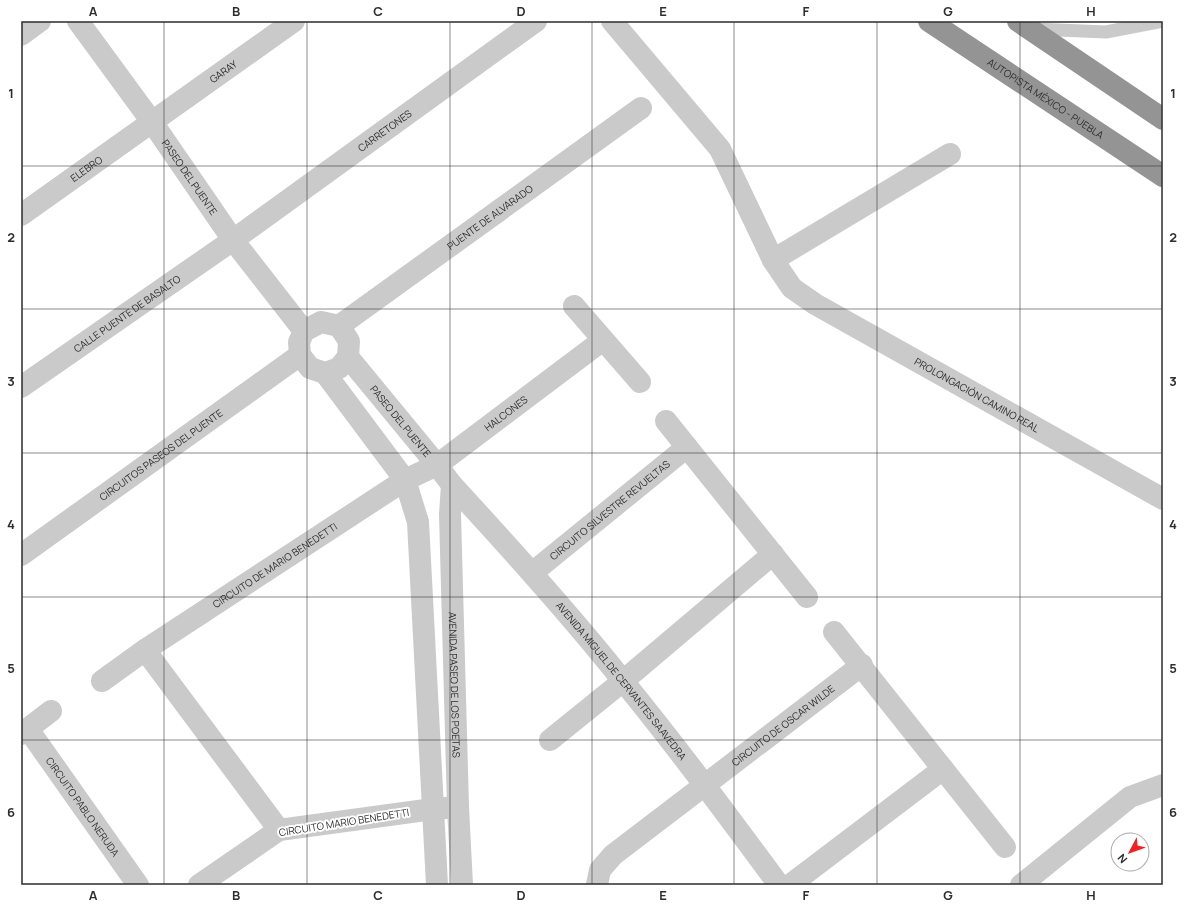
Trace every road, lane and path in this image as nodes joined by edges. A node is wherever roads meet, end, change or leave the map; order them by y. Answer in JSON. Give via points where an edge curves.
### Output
{"nodes":[{"id":1,"x":40,"y":21,"type":"edge"},
{"id":2,"x":78,"y":21,"type":"edge"},
{"id":3,"x":294,"y":21,"type":"edge"},
{"id":4,"x":536,"y":21,"type":"edge"},
{"id":5,"x":612,"y":21,"type":"edge"},
{"id":6,"x":929,"y":21,"type":"edge"},
{"id":7,"x":1163,"y":21,"type":"edge"},
{"id":8,"x":1024,"y":25,"type":"edge"},
{"id":9,"x":21,"y":35,"type":"edge"},
{"id":10,"x":641,"y":108,"type":"dead end"},
{"id":11,"x":1163,"y":119,"type":"edge"},
{"id":12,"x":152,"y":122,"type":"junction"},
{"id":13,"x":950,"y":154,"type":"dead end"},
{"id":14,"x":1163,"y":176,"type":"edge"},
{"id":15,"x":21,"y":215,"type":"edge"},
{"id":16,"x":233,"y":240,"type":"junction"},
{"id":17,"x":773,"y":260,"type":"junction"},
{"id":18,"x":574,"y":306,"type":"dead end"},
{"id":19,"x":339,"y":326,"type":"junction"},
{"id":20,"x":304,"y":331,"type":"junction"},
{"id":21,"x":603,"y":340,"type":"junction"},
{"id":22,"x":300,"y":355,"type":"junction"},
{"id":23,"x":348,"y":357,"type":"junction"},
{"id":24,"x":325,"y":373,"type":"junction"},
{"id":25,"x":640,"y":382,"type":"dead end"},
{"id":26,"x":21,"y":387,"type":"edge"},
{"id":27,"x":666,"y":421,"type":"dead end"},
{"id":28,"x":687,"y":446,"type":"junction"},
{"id":29,"x":437,"y":465,"type":"junction"},
{"id":30,"x":452,"y":485,"type":"junction"},
{"id":31,"x":407,"y":488,"type":"junction"},
{"id":32,"x":1163,"y":499,"type":"edge"},
{"id":33,"x":450,"y":514,"type":"junction"},
{"id":34,"x":418,"y":522,"type":"junction"},
{"id":35,"x":773,"y":554,"type":"junction"},
{"id":36,"x":21,"y":555,"type":"edge"},
{"id":37,"x":532,"y":573,"type":"junction"},
{"id":38,"x":807,"y":597,"type":"dead end"},
{"id":39,"x":834,"y":632,"type":"dead end"},
{"id":40,"x":145,"y":650,"type":"junction"},
{"id":41,"x":862,"y":666,"type":"junction"},
{"id":42,"x":102,"y":681,"type":"dead end"},
{"id":43,"x":623,"y":681,"type":"junction"},
{"id":44,"x":51,"y":711,"type":"dead end"},
{"id":45,"x":24,"y":731,"type":"edge"},
{"id":46,"x":550,"y":740,"type":"dead end"},
{"id":47,"x":942,"y":769,"type":"junction"},
{"id":48,"x":704,"y":785,"type":"junction"},
{"id":49,"x":1163,"y":785,"type":"edge"},
{"id":50,"x":458,"y":807,"type":"junction"},
{"id":51,"x":433,"y":809,"type":"junction"},
{"id":52,"x":279,"y":830,"type":"junction"},
{"id":53,"x":1005,"y":847,"type":"dead end"},
{"id":54,"x":138,"y":885,"type":"edge"},
{"id":55,"x":199,"y":885,"type":"edge"},
{"id":56,"x":437,"y":885,"type":"edge"},
{"id":57,"x":462,"y":885,"type":"edge"},
{"id":58,"x":597,"y":885,"type":"edge"},
{"id":59,"x":779,"y":885,"type":"edge"},
{"id":60,"x":790,"y":885,"type":"edge"},
{"id":61,"x":1021,"y":885,"type":"edge"}],
"edges":[{"from":1,"to":9,"type":"street"},
{"from":2,"to":12,"type":"street","name":"PASEO DEL PUENTE"},
{"from":3,"to":12,"type":"street","name":"GARAY"},
{"from":4,"to":16,"type":"street","name":"CARRETONES"},
{"from":5,"to":17,"type":"street","via":[[720,149]]},
{"from":6,"to":14,"type":"highway","name":"AUTOPISTA MÉXICO - PUEBLA"},
{"from":7,"to":8,"type":"lane","via":[[1106,32]]},
{"from":8,"to":11,"type":"highway"},
{"from":10,"to":19,"type":"street","name":"PUENTE DE ALVARADO"},
{"from":12,"to":15,"type":"street","name":"ELEBRO"},
{"from":12,"to":16,"type":"street","name":"PASEO DEL PUENTE"},
{"from":13,"to":17,"type":"street"},
{"from":16,"to":20,"type":"street","name":"PASEO DEL PUENTE"},
{"from":16,"to":26,"type":"street","name":"CALLE PUENTE DE BASALTO"},
{"from":17,"to":32,"type":"street","name":"PROLONGACIÓN CAMINO REAL","via":[[792,288],[815,304]]},
{"from":18,"to":21,"type":"street"},
{"from":19,"to":20,"type":"street","via":[[321,322]]},
{"from":19,"to":23,"type":"street","via":[[349,341]]},
{"from":20,"to":22,"type":"street","via":[[299,342]]},
{"from":21,"to":25,"type":"street"},
{"from":21,"to":29,"type":"street","name":"HALCONES"},
{"from":22,"to":24,"type":"street","via":[[310,368]]},
{"from":22,"to":36,"type":"street","name":"CIRCUITOS PASEOS DEL PUENTE"},
{"from":23,"to":24,"type":"street","via":[[339,368]]},
{"from":23,"to":29,"type":"street","name":"PASEO DEL PUENTE"},
{"from":24,"to":31,"type":"street"},
{"from":27,"to":28,"type":"street"},
{"from":28,"to":35,"type":"street"},
{"from":28,"to":37,"type":"street","name":"CIRCUITO SILVESTRE REVUELTAS"},
{"from":29,"to":30,"type":"street","name":"PASEO DEL PUENTE"},
{"from":29,"to":31,"type":"street","name":"HALCONES"},
{"from":30,"to":33,"type":"street","name":"AVENIDA PASEO DE LOS POETAS"},
{"from":30,"to":37,"type":"street","name":"AVENIDA MIGUEL DE CERVANTES SAAVEDRA"},
{"from":31,"to":34,"type":"street"},
{"from":31,"to":40,"type":"street","name":"CIRCUITO DE MARIO BENEDETTI"},
{"from":33,"to":34,"type":"street"},
{"from":33,"to":50,"type":"street","name":"AVENIDA PASEO DE LOS POETAS"},
{"from":34,"to":51,"type":"street"},
{"from":35,"to":38,"type":"street"},
{"from":35,"to":43,"type":"street"},
{"from":37,"to":43,"type":"street","name":"AVENIDA MIGUEL DE CERVANTES SAAVEDRA"},
{"from":39,"to":41,"type":"street"},
{"from":40,"to":42,"type":"street","name":"CIRCUITO DE MARIO BENEDETTI"},
{"from":40,"to":52,"type":"street"},
{"from":41,"to":47,"type":"street"},
{"from":41,"to":48,"type":"street","name":"CIRCUITO DE OSCAR WILDE"},
{"from":43,"to":46,"type":"street"},
{"from":43,"to":48,"type":"street","name":"AVENIDA MIGUEL DE CERVANTES SAAVEDRA"},
{"from":44,"to":45,"type":"street"},
{"from":45,"to":54,"type":"street","name":"CIRCUITO PABLO NERUDA"},
{"from":47,"to":53,"type":"street"},
{"from":47,"to":60,"type":"street"},
{"from":48,"to":58,"type":"street","name":"CIRCUITO DE OSCAR WILDE","via":[[613,855],[600,870]]},
{"from":48,"to":59,"type":"street","name":"AVENIDA MIGUEL DE CERVANTES SAAVEDRA"},
{"from":49,"to":61,"type":"street","via":[[1130,798]]},
{"from":50,"to":51,"type":"street","name":"CIRCUITO MARIO BENEDETTI"},
{"from":50,"to":57,"type":"street","name":"AVENIDA PASEO DE LOS POETAS"},
{"from":51,"to":52,"type":"street","name":"CIRCUITO MARIO BENEDETTI"},
{"from":51,"to":56,"type":"street"},
{"from":52,"to":55,"type":"street","name":"CIRCUITO MARIO BENEDETTI"}]}
